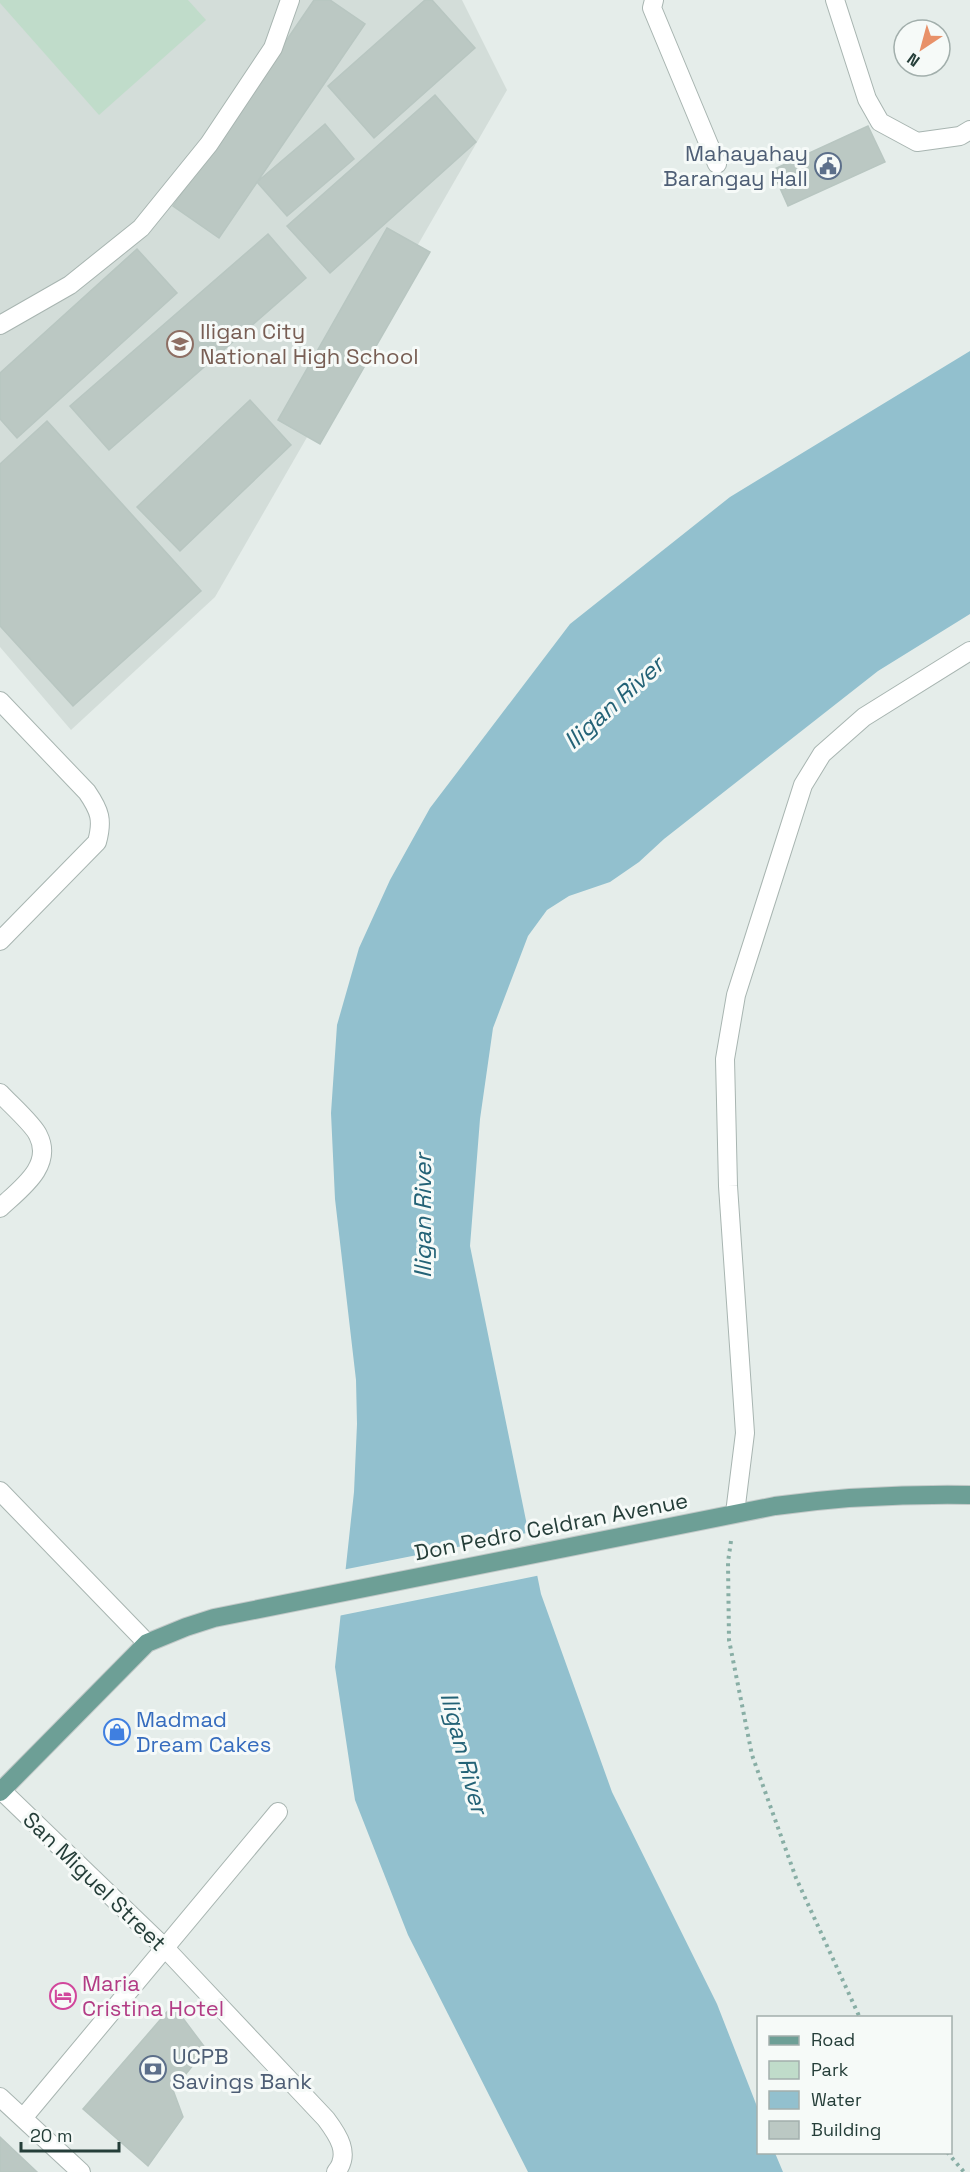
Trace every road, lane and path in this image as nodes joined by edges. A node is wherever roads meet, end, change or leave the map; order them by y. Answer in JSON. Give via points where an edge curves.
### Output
{"nodes":[{"id":1,"x":290,"y":0,"type":"edge"},
{"id":2,"x":654,"y":0,"type":"edge"},
{"id":3,"x":835,"y":0,"type":"edge"},
{"id":4,"x":970,"y":130,"type":"edge"},
{"id":5,"x":717,"y":164,"type":"dead end"},
{"id":6,"x":0,"y":325,"type":"edge"},
{"id":7,"x":970,"y":651,"type":"edge"},
{"id":8,"x":1,"y":703,"type":"edge"},
{"id":9,"x":0,"y":941,"type":"edge"},
{"id":10,"x":0,"y":1093,"type":"edge"},
{"id":11,"x":0,"y":1208,"type":"edge"},
{"id":12,"x":0,"y":1491,"type":"edge"},
{"id":13,"x":970,"y":1496,"type":"edge"},
{"id":14,"x":735,"y":1513,"type":"junction"},
{"id":15,"x":147,"y":1643,"type":"junction"},
{"id":16,"x":0,"y":1790,"type":"edge"},
{"id":17,"x":278,"y":1812,"type":"dead end"},
{"id":18,"x":165,"y":1948,"type":"junction"},
{"id":19,"x":859,"y":2016,"type":"edge"},
{"id":20,"x":0,"y":2097,"type":"edge"},
{"id":21,"x":23,"y":2118,"type":"junction"},
{"id":22,"x":949,"y":2154,"type":"edge"},
{"id":23,"x":338,"y":2169,"type":"edge"},
{"id":24,"x":81,"y":2172,"type":"edge"},
{"id":25,"x":964,"y":2172,"type":"edge"}],
"edges":[{"from":1,"to":6,"type":"street","via":[[273,48],[209,144],[141,228],[70,285]]},
{"from":2,"to":5,"type":"street","via":[[651,8]]},
{"from":3,"to":4,"type":"street","via":[[867,99],[879,122],[917,142],[960,136]]},
{"from":7,"to":14,"type":"street","via":[[864,717],[822,754],[803,785],[736,995],[725,1059],[728,1186],[745,1433]]},
{"from":8,"to":9,"type":"street","via":[[87,792],[97,808],[101,827],[97,842]]},
{"from":10,"to":11,"type":"street","via":[[38,1134],[43,1155],[37,1170]]},
{"from":12,"to":15,"type":"street"},
{"from":13,"to":14,"type":"main road","name":"Don Pedro Celdran Avenue","via":[[899,1494],[829,1499]]},
{"from":14,"to":15,"type":"main road","name":"Don Pedro Celdran Avenue","via":[[214,1618]]},
{"from":14,"to":19,"type":"path","via":[[728,1562],[729,1640],[752,1755],[796,1878]]},
{"from":15,"to":16,"type":"main road"},
{"from":16,"to":18,"type":"street","name":"San Miguel Street"},
{"from":17,"to":18,"type":"street"},
{"from":18,"to":21,"type":"street"},
{"from":18,"to":23,"type":"street","name":"San Miguel Street","via":[[326,2119],[339,2136],[344,2152]]},
{"from":20,"to":21,"type":"street"},
{"from":21,"to":24,"type":"street"},
{"from":22,"to":25,"type":"path"}]}
